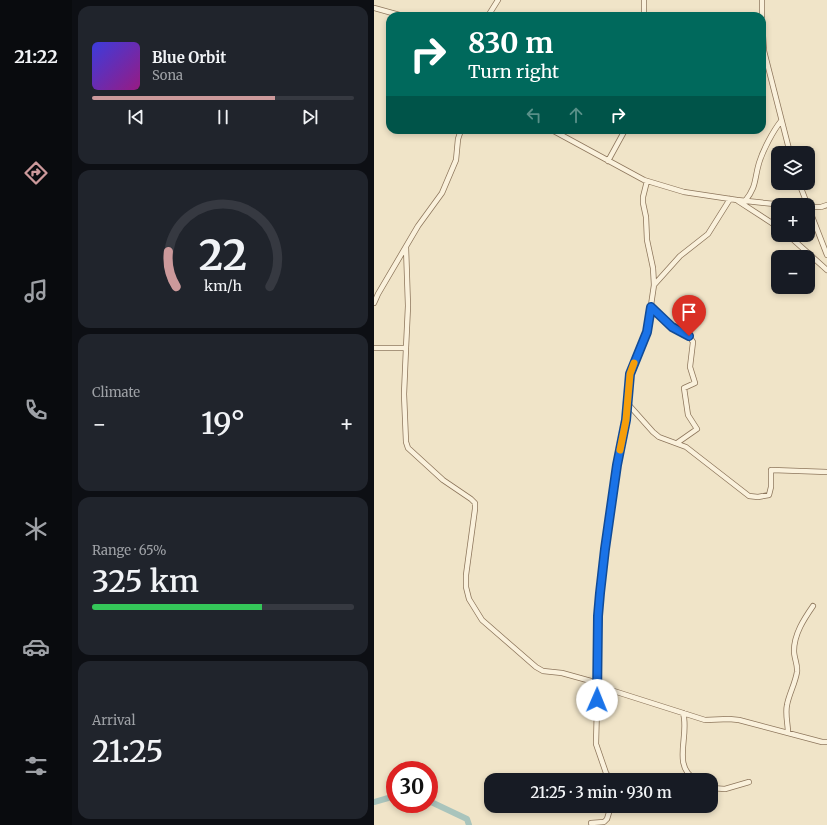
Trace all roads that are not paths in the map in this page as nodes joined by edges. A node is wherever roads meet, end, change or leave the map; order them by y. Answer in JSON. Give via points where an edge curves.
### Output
{"nodes":[{"id":1,"x":498,"y":0,"type":"edge"},
{"id":2,"x":644,"y":0,"type":"edge"},
{"id":3,"x":762,"y":0,"type":"edge"},
{"id":4,"x":374,"y":8,"type":"edge"},
{"id":5,"x":388,"y":12,"type":"edge"},
{"id":6,"x":490,"y":12,"type":"edge"},
{"id":7,"x":644,"y":12,"type":"edge"},
{"id":8,"x":762,"y":12,"type":"edge"},
{"id":9,"x":766,"y":60,"type":"edge"},
{"id":10,"x":781,"y":121,"type":"junction"},
{"id":11,"x":460,"y":134,"type":"edge"},
{"id":12,"x":559,"y":134,"type":"edge"},
{"id":13,"x":623,"y":134,"type":"edge"},
{"id":14,"x":788,"y":146,"type":"edge"},
{"id":15,"x":608,"y":161,"type":"junction"},
{"id":16,"x":647,"y":181,"type":"junction"},
{"id":17,"x":730,"y":199,"type":"junction"},
{"id":18,"x":737,"y":200,"type":"junction"},
{"id":19,"x":745,"y":201,"type":"junction"},
{"id":20,"x":771,"y":204,"type":"edge"},
{"id":21,"x":827,"y":205,"type":"edge"},
{"id":22,"x":815,"y":207,"type":"edge"},
{"id":23,"x":771,"y":223,"type":"edge"},
{"id":24,"x":815,"y":224,"type":"edge"},
{"id":25,"x":796,"y":242,"type":"edge"},
{"id":26,"x":406,"y":247,"type":"junction"},
{"id":27,"x":827,"y":255,"type":"edge"},
{"id":28,"x":827,"y":270,"type":"edge"},
{"id":29,"x":654,"y":285,"type":"junction"},
{"id":30,"x":374,"y":303,"type":"edge"},
{"id":31,"x":651,"y":307,"type":"junction"},
{"id":32,"x":374,"y":348,"type":"edge"},
{"id":33,"x":406,"y":348,"type":"junction"},
{"id":34,"x":628,"y":404,"type":"junction"},
{"id":35,"x":677,"y":443,"type":"junction"},
{"id":36,"x":827,"y":472,"type":"edge"},
{"id":37,"x":813,"y":606,"type":"dead end"},
{"id":38,"x":598,"y":684,"type":"junction"},
{"id":39,"x":683,"y":713,"type":"junction"},
{"id":40,"x":788,"y":733,"type":"junction"},
{"id":41,"x":827,"y":742,"type":"edge"},
{"id":42,"x":606,"y":773,"type":"edge"},
{"id":43,"x":688,"y":773,"type":"edge"},
{"id":44,"x":749,"y":782,"type":"dead end"},
{"id":45,"x":718,"y":788,"type":"edge"},
{"id":46,"x":609,"y":813,"type":"edge"},
{"id":47,"x":592,"y":823,"type":"dead end"}],
"edges":[{"from":1,"to":6,"type":"street"},
{"from":2,"to":7,"type":"street"},
{"from":3,"to":8,"type":"street"},
{"from":4,"to":5,"type":"street"},
{"from":9,"to":10,"type":"street"},
{"from":10,"to":14,"type":"street"},
{"from":10,"to":19,"type":"street","via":[[761,159],[754,190]]},
{"from":11,"to":26,"type":"street","via":[[452,172],[442,193]]},
{"from":12,"to":15,"type":"street"},
{"from":13,"to":15,"type":"street"},
{"from":15,"to":16,"type":"street"},
{"from":16,"to":17,"type":"street","via":[[684,192]]},
{"from":16,"to":29,"type":"street","via":[[643,203]]},
{"from":17,"to":18,"type":"street"},
{"from":17,"to":29,"type":"street","via":[[708,234],[680,256]]},
{"from":18,"to":19,"type":"street"},
{"from":18,"to":23,"type":"street"},
{"from":19,"to":20,"type":"street"},
{"from":21,"to":22,"type":"street"},
{"from":24,"to":27,"type":"street"},
{"from":25,"to":28,"type":"street"},
{"from":26,"to":30,"type":"street"},
{"from":26,"to":33,"type":"street"},
{"from":29,"to":31,"type":"street"},
{"from":31,"to":34,"type":"street","via":[[647,332],[630,374]]},
{"from":31,"to":35,"type":"street","via":[[672,327],[689,336],[693,342],[690,367],[695,383],[684,388],[688,415],[697,429]]},
{"from":32,"to":33,"type":"street"},
{"from":33,"to":38,"type":"street","via":[[404,394],[408,448],[443,480],[475,503],[466,575],[469,599],[482,620],[536,667],[543,671],[562,673]]},
{"from":34,"to":35,"type":"street","via":[[659,437]]},
{"from":34,"to":38,"type":"street","via":[[600,593]]},
{"from":35,"to":36,"type":"street","via":[[686,447],[749,496],[769,495],[771,470]]},
{"from":37,"to":40,"type":"street","via":[[803,620],[795,644],[797,670],[787,704]]},
{"from":38,"to":39,"type":"street"},
{"from":38,"to":42,"type":"street","via":[[596,744]]},
{"from":39,"to":40,"type":"street","via":[[705,720],[739,720]]},
{"from":39,"to":43,"type":"street","via":[[685,731],[682,757]]},
{"from":40,"to":41,"type":"street"},
{"from":44,"to":45,"type":"street"},
{"from":46,"to":47,"type":"street","via":[[604,822]]}]}
